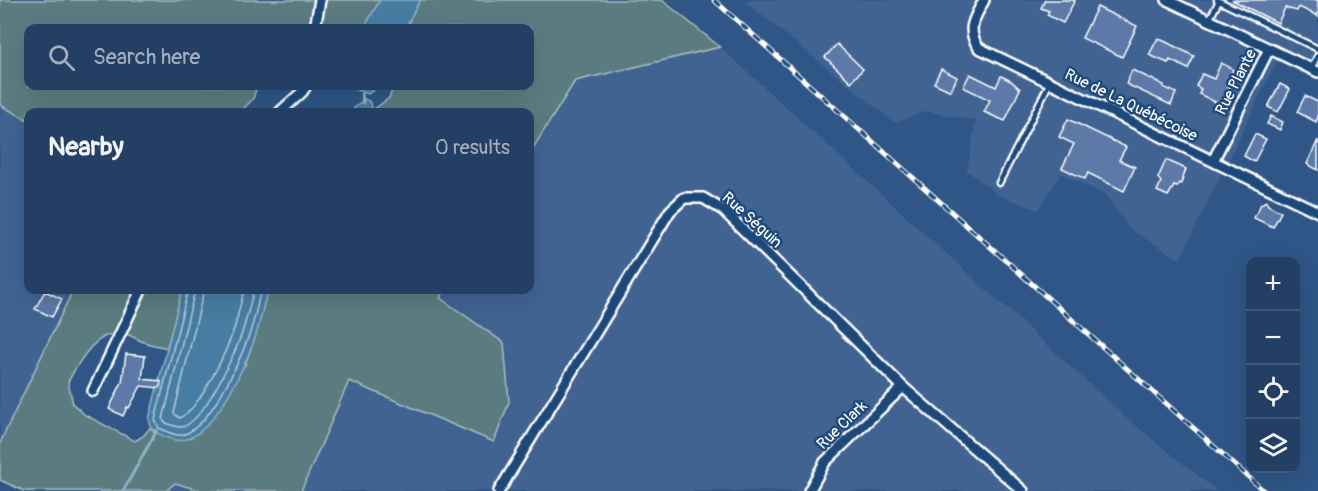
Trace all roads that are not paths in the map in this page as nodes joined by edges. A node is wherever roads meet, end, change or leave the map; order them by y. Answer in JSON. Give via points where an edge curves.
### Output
{"nodes":[{"id":1,"x":320,"y":0,"type":"edge"},
{"id":2,"x":984,"y":0,"type":"edge"},
{"id":3,"x":1167,"y":0,"type":"edge"},
{"id":4,"x":1218,"y":1,"type":"edge"},
{"id":5,"x":1209,"y":20,"type":"junction"},
{"id":6,"x":316,"y":24,"type":"edge"},
{"id":7,"x":1269,"y":49,"type":"junction"},
{"id":8,"x":1318,"y":49,"type":"edge"},
{"id":9,"x":1318,"y":55,"type":"edge"},
{"id":10,"x":1315,"y":71,"type":"edge"},
{"id":11,"x":1050,"y":82,"type":"junction"},
{"id":12,"x":303,"y":90,"type":"edge"},
{"id":13,"x":284,"y":108,"type":"edge"},
{"id":14,"x":1213,"y":161,"type":"junction"},
{"id":15,"x":999,"y":183,"type":"dead end"},
{"id":16,"x":1318,"y":212,"type":"edge"},
{"id":17,"x":139,"y":294,"type":"edge"},
{"id":18,"x":903,"y":387,"type":"junction"},
{"id":19,"x":93,"y":391,"type":"dead end"},
{"id":20,"x":498,"y":491,"type":"edge"},
{"id":21,"x":809,"y":491,"type":"edge"},
{"id":22,"x":1023,"y":491,"type":"edge"}],
"edges":[{"from":1,"to":6,"type":"street"},
{"from":2,"to":11,"type":"street","name":"Rue de La Québécoise","via":[[971,31],[979,48]]},
{"from":3,"to":5,"type":"street"},
{"from":4,"to":5,"type":"lane"},
{"from":4,"to":8,"type":"lane"},
{"from":5,"to":7,"type":"street"},
{"from":7,"to":10,"type":"street"},
{"from":7,"to":14,"type":"street","name":"Rue Plante"},
{"from":9,"to":10,"type":"lane"},
{"from":11,"to":14,"type":"street","name":"Rue de La Québécoise"},
{"from":11,"to":15,"type":"lane"},
{"from":12,"to":13,"type":"street"},
{"from":14,"to":16,"type":"street","name":"Rue de La Québécoise"},
{"from":17,"to":19,"type":"street"},
{"from":18,"to":20,"type":"street","name":"Rue Séguin","via":[[723,210],[703,198],[684,198],[670,211]]},
{"from":18,"to":21,"type":"street","name":"Rue Clark","via":[[825,462]]},
{"from":18,"to":22,"type":"street","name":"Rue Séguin"}]}
